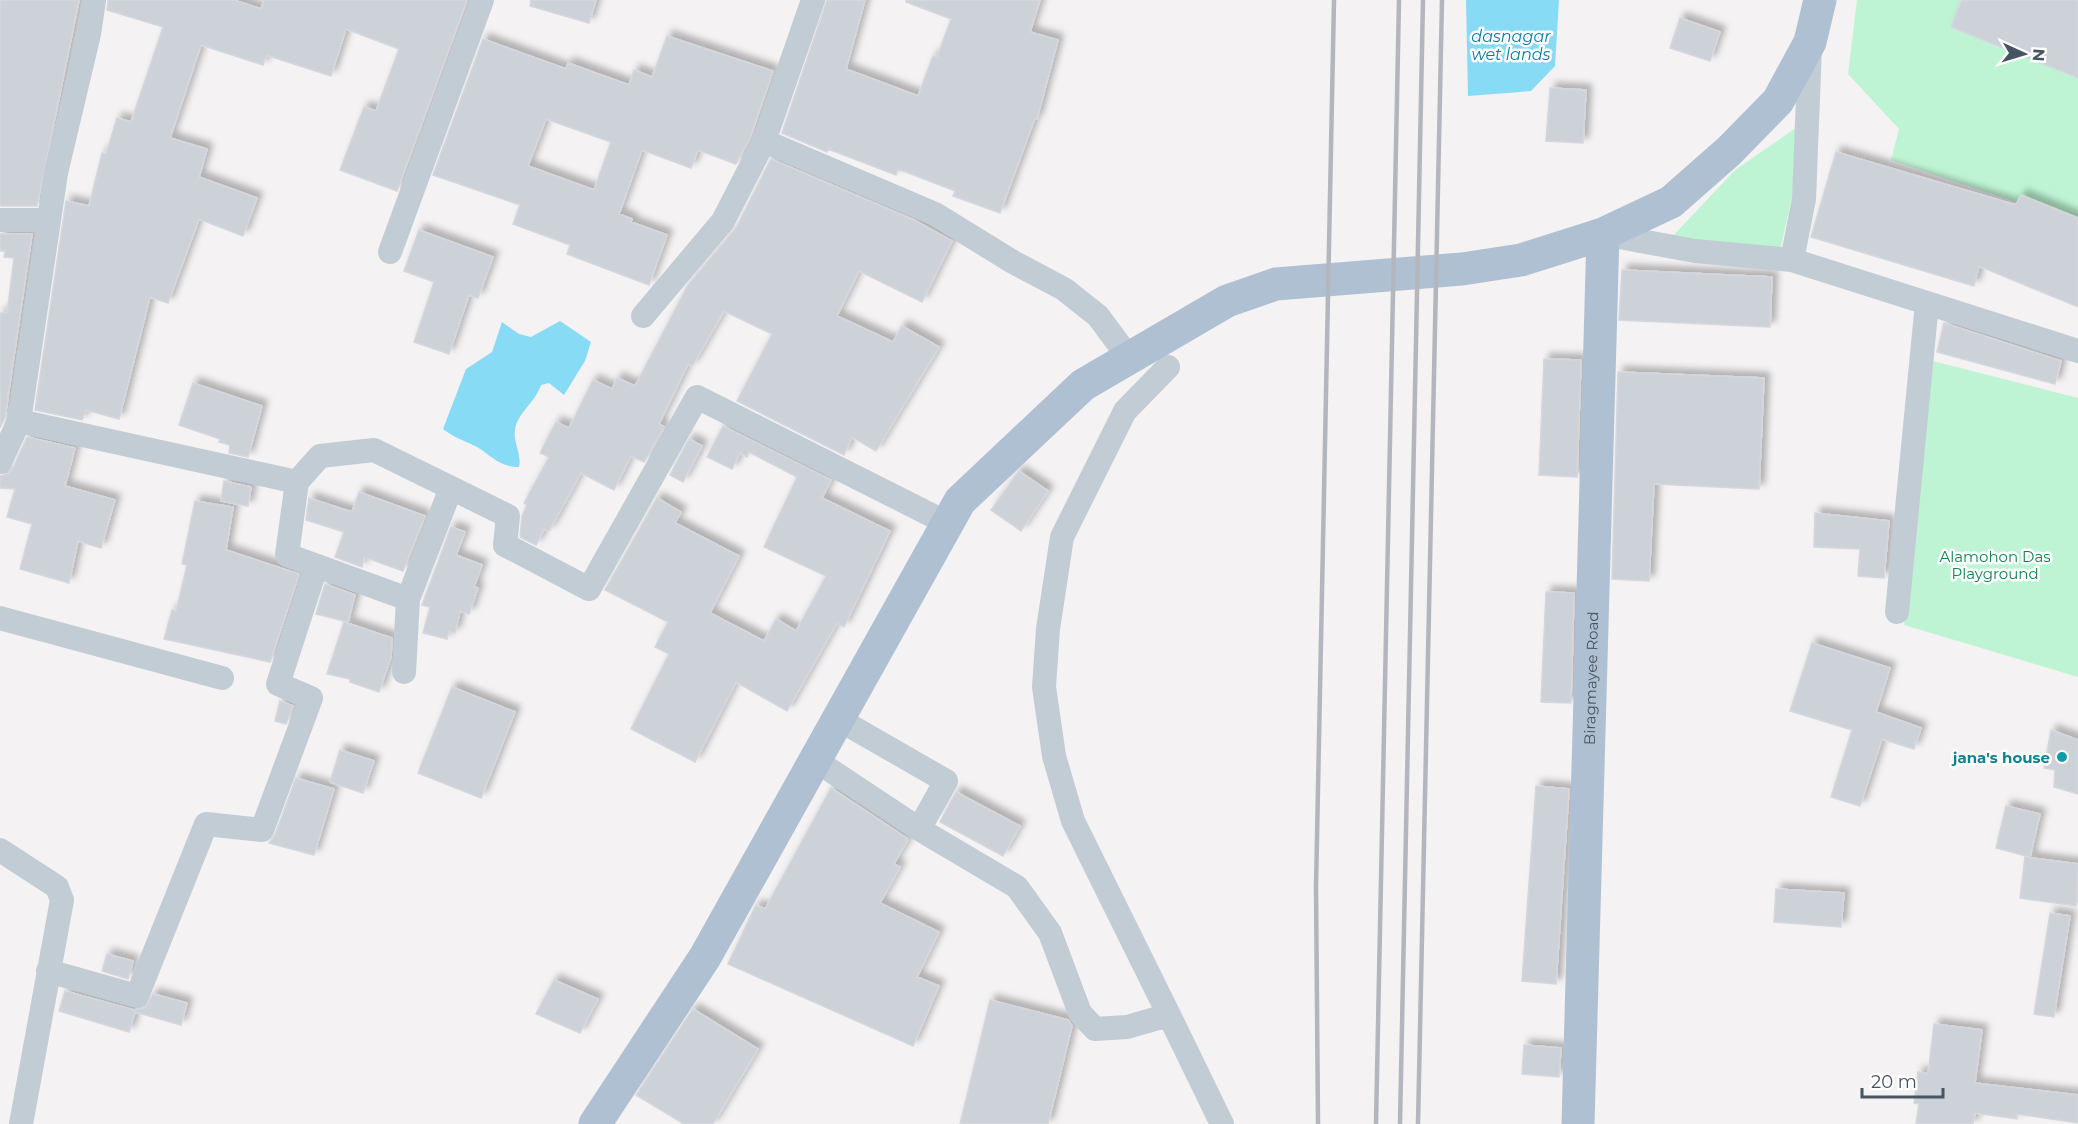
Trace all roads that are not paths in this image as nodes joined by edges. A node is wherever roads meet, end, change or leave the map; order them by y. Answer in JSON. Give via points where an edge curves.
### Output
{"nodes":[{"id":1,"x":94,"y":0,"type":"edge"},
{"id":2,"x":482,"y":0,"type":"edge"},
{"id":3,"x":813,"y":0,"type":"edge"},
{"id":4,"x":1820,"y":0,"type":"edge"},
{"id":5,"x":1810,"y":42,"type":"junction"},
{"id":6,"x":764,"y":141,"type":"junction"},
{"id":7,"x":0,"y":219,"type":"edge"},
{"id":8,"x":48,"y":220,"type":"junction"},
{"id":9,"x":1603,"y":234,"type":"junction"},
{"id":10,"x":390,"y":252,"type":"dead end"},
{"id":11,"x":1792,"y":260,"type":"junction"},
{"id":12,"x":1927,"y":303,"type":"junction"},
{"id":13,"x":643,"y":316,"type":"dead end"},
{"id":14,"x":2078,"y":351,"type":"edge"},
{"id":15,"x":1129,"y":358,"type":"junction"},
{"id":16,"x":1168,"y":367,"type":"dead end"},
{"id":17,"x":19,"y":422,"type":"junction"},
{"id":18,"x":1,"y":458,"type":"edge"},
{"id":19,"x":297,"y":482,"type":"junction"},
{"id":20,"x":451,"y":488,"type":"junction"},
{"id":21,"x":947,"y":523,"type":"junction"},
{"id":22,"x":316,"y":567,"type":"junction"},
{"id":23,"x":408,"y":599,"type":"junction"},
{"id":24,"x":1897,"y":612,"type":"dead end"},
{"id":25,"x":0,"y":618,"type":"edge"},
{"id":26,"x":405,"y":672,"type":"dead end"},
{"id":27,"x":222,"y":678,"type":"dead end"},
{"id":28,"x":838,"y":719,"type":"junction"},
{"id":29,"x":815,"y":760,"type":"junction"},
{"id":30,"x":919,"y":829,"type":"junction"},
{"id":31,"x":0,"y":850,"type":"edge"},
{"id":32,"x":48,"y":971,"type":"junction"},
{"id":33,"x":1169,"y":1015,"type":"junction"},
{"id":34,"x":21,"y":1124,"type":"edge"},
{"id":35,"x":595,"y":1124,"type":"edge"},
{"id":36,"x":1222,"y":1124,"type":"edge"},
{"id":37,"x":1578,"y":1124,"type":"edge"}],
"edges":[{"from":1,"to":8,"type":"street"},
{"from":2,"to":10,"type":"street"},
{"from":3,"to":6,"type":"street"},
{"from":4,"to":5,"type":"main road"},
{"from":5,"to":9,"type":"main road","via":[[1778,101],[1729,151],[1671,202]]},
{"from":5,"to":11,"type":"street","via":[[1804,199]]},
{"from":6,"to":13,"type":"street","via":[[723,221]]},
{"from":6,"to":15,"type":"street","via":[[935,214],[1064,289],[1098,316]]},
{"from":7,"to":8,"type":"street"},
{"from":8,"to":17,"type":"street"},
{"from":9,"to":11,"type":"street","via":[[1695,251]]},
{"from":9,"to":15,"type":"main road","via":[[1498,264],[1276,284],[1227,301]]},
{"from":9,"to":37,"type":"main road","name":"Biragmayee Road"},
{"from":11,"to":12,"type":"street"},
{"from":12,"to":14,"type":"street"},
{"from":12,"to":24,"type":"street"},
{"from":15,"to":21,"type":"main road","via":[[1083,385],[960,501]]},
{"from":16,"to":33,"type":"street","via":[[1125,411],[1062,537],[1044,687],[1054,756],[1073,821]]},
{"from":17,"to":18,"type":"street"},
{"from":17,"to":19,"type":"street"},
{"from":19,"to":20,"type":"street","via":[[320,456],[374,450]]},
{"from":19,"to":22,"type":"street","via":[[287,555]]},
{"from":20,"to":21,"type":"street","via":[[508,516],[505,545],[589,589],[697,397]]},
{"from":20,"to":23,"type":"street"},
{"from":21,"to":28,"type":"main road"},
{"from":22,"to":23,"type":"street"},
{"from":22,"to":32,"type":"street","via":[[278,684],[311,698],[262,830],[206,824],[137,996]]},
{"from":23,"to":26,"type":"street"},
{"from":25,"to":27,"type":"street"},
{"from":28,"to":29,"type":"main road"},
{"from":28,"to":30,"type":"street","via":[[946,781]]},
{"from":29,"to":30,"type":"street"},
{"from":29,"to":35,"type":"main road","via":[[705,957]]},
{"from":30,"to":33,"type":"street","via":[[1017,887],[1050,933],[1080,1013],[1095,1029],[1127,1027]]},
{"from":31,"to":32,"type":"street","via":[[57,887],[62,900]]},
{"from":32,"to":34,"type":"street"},
{"from":33,"to":36,"type":"street"}]}
